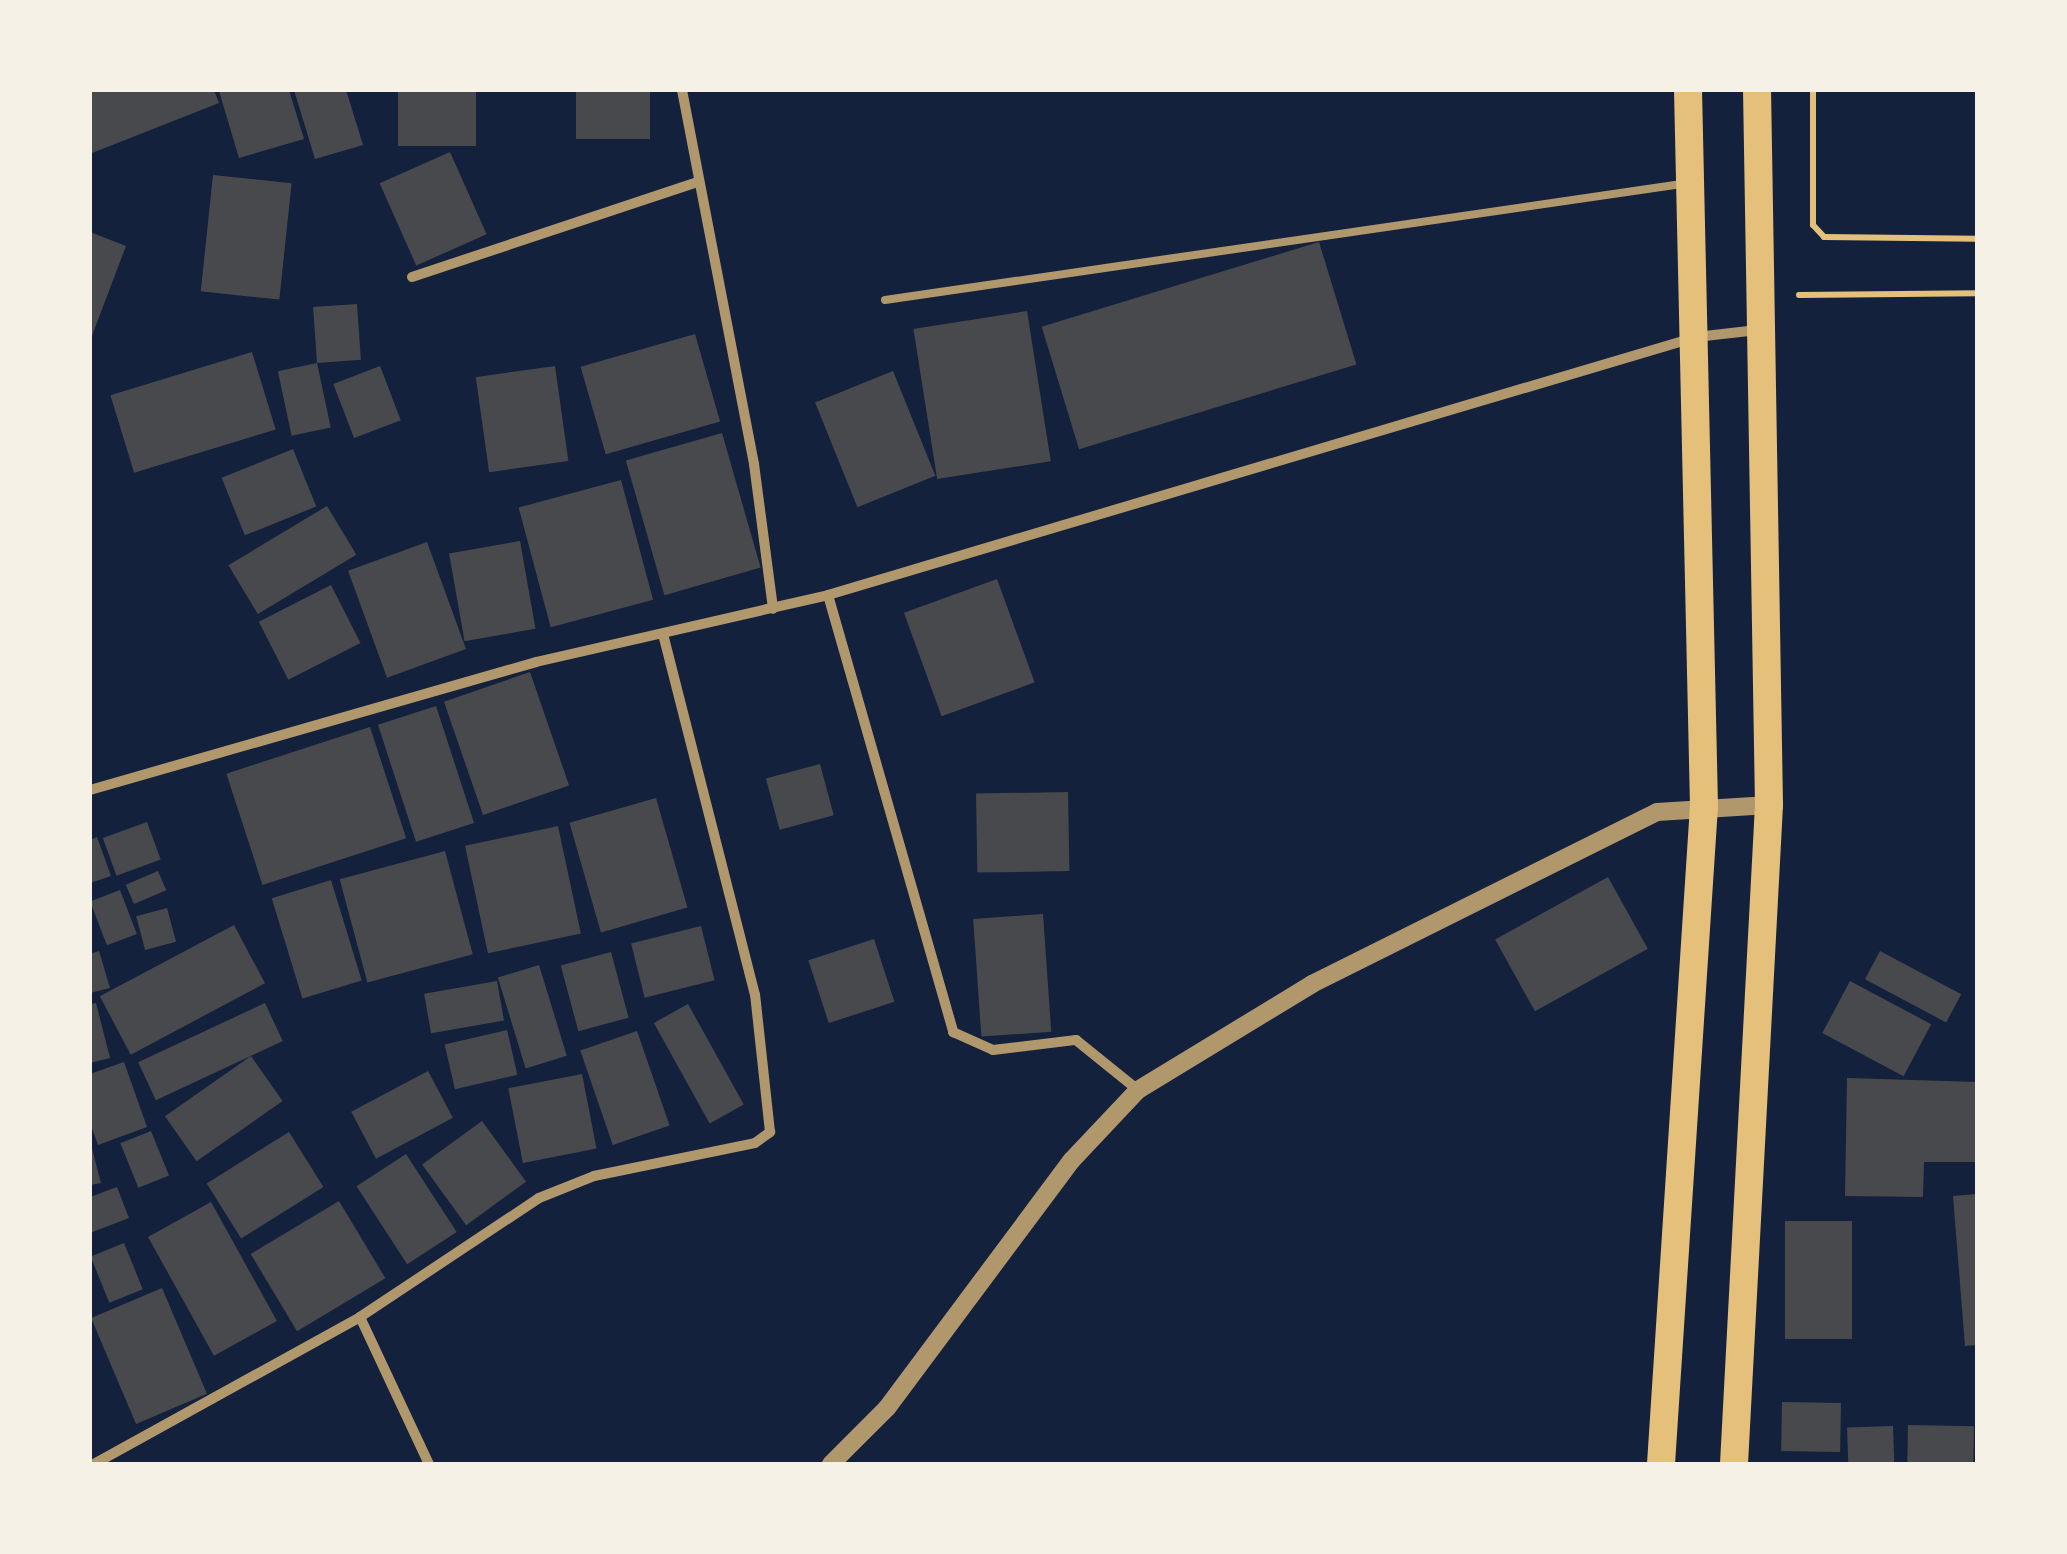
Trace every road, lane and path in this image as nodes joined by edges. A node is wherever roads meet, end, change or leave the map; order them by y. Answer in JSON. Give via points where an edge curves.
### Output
{"nodes":[{"id":1,"x":682,"y":90,"type":"edge"},
{"id":2,"x":1688,"y":90,"type":"edge"},
{"id":3,"x":1757,"y":90,"type":"edge"},
{"id":4,"x":1813,"y":90,"type":"edge"},
{"id":5,"x":698,"y":182,"type":"junction"},
{"id":6,"x":1695,"y":182,"type":"junction"},
{"id":7,"x":1977,"y":239,"type":"edge"},
{"id":8,"x":412,"y":277,"type":"dead end"},
{"id":9,"x":1977,"y":294,"type":"edge"},
{"id":10,"x":1763,"y":296,"type":"junction"},
{"id":11,"x":885,"y":300,"type":"dead end"},
{"id":12,"x":1764,"y":329,"type":"junction"},
{"id":13,"x":1696,"y":337,"type":"junction"},
{"id":14,"x":828,"y":595,"type":"junction"},
{"id":15,"x":774,"y":609,"type":"junction"},
{"id":16,"x":663,"y":634,"type":"junction"},
{"id":17,"x":90,"y":790,"type":"edge"},
{"id":18,"x":1769,"y":805,"type":"junction"},
{"id":19,"x":1704,"y":806,"type":"junction"},
{"id":20,"x":1138,"y":1090,"type":"junction"},
{"id":21,"x":360,"y":1317,"type":"junction"},
{"id":22,"x":94,"y":1464,"type":"edge"},
{"id":23,"x":429,"y":1464,"type":"edge"},
{"id":24,"x":831,"y":1464,"type":"edge"},
{"id":25,"x":1661,"y":1464,"type":"edge"},
{"id":26,"x":1734,"y":1464,"type":"edge"}],
"edges":[{"from":1,"to":5,"type":"street"},
{"from":2,"to":6,"type":"highway"},
{"from":3,"to":10,"type":"highway"},
{"from":4,"to":7,"type":"path","via":[[1813,225],[1824,237]]},
{"from":5,"to":8,"type":"street"},
{"from":5,"to":15,"type":"street","via":[[754,464]]},
{"from":6,"to":11,"type":"lane"},
{"from":6,"to":13,"type":"highway"},
{"from":9,"to":10,"type":"path"},
{"from":10,"to":12,"type":"highway"},
{"from":12,"to":13,"type":"street"},
{"from":12,"to":18,"type":"highway"},
{"from":13,"to":14,"type":"street"},
{"from":13,"to":19,"type":"highway"},
{"from":14,"to":15,"type":"street"},
{"from":14,"to":20,"type":"street","via":[[954,1032],[993,1050],[1076,1040]]},
{"from":15,"to":16,"type":"street"},
{"from":16,"to":17,"type":"street","via":[[536,662]]},
{"from":16,"to":21,"type":"street","via":[[755,995],[772,1129],[755,1143],[594,1176],[539,1198]]},
{"from":18,"to":19,"type":"street"},
{"from":18,"to":26,"type":"highway"},
{"from":19,"to":20,"type":"street","via":[[1656,812],[1329,975]]},
{"from":19,"to":25,"type":"highway"},
{"from":20,"to":24,"type":"street","via":[[1072,1160],[887,1408]]},
{"from":21,"to":22,"type":"street"},
{"from":21,"to":23,"type":"street"}]}
